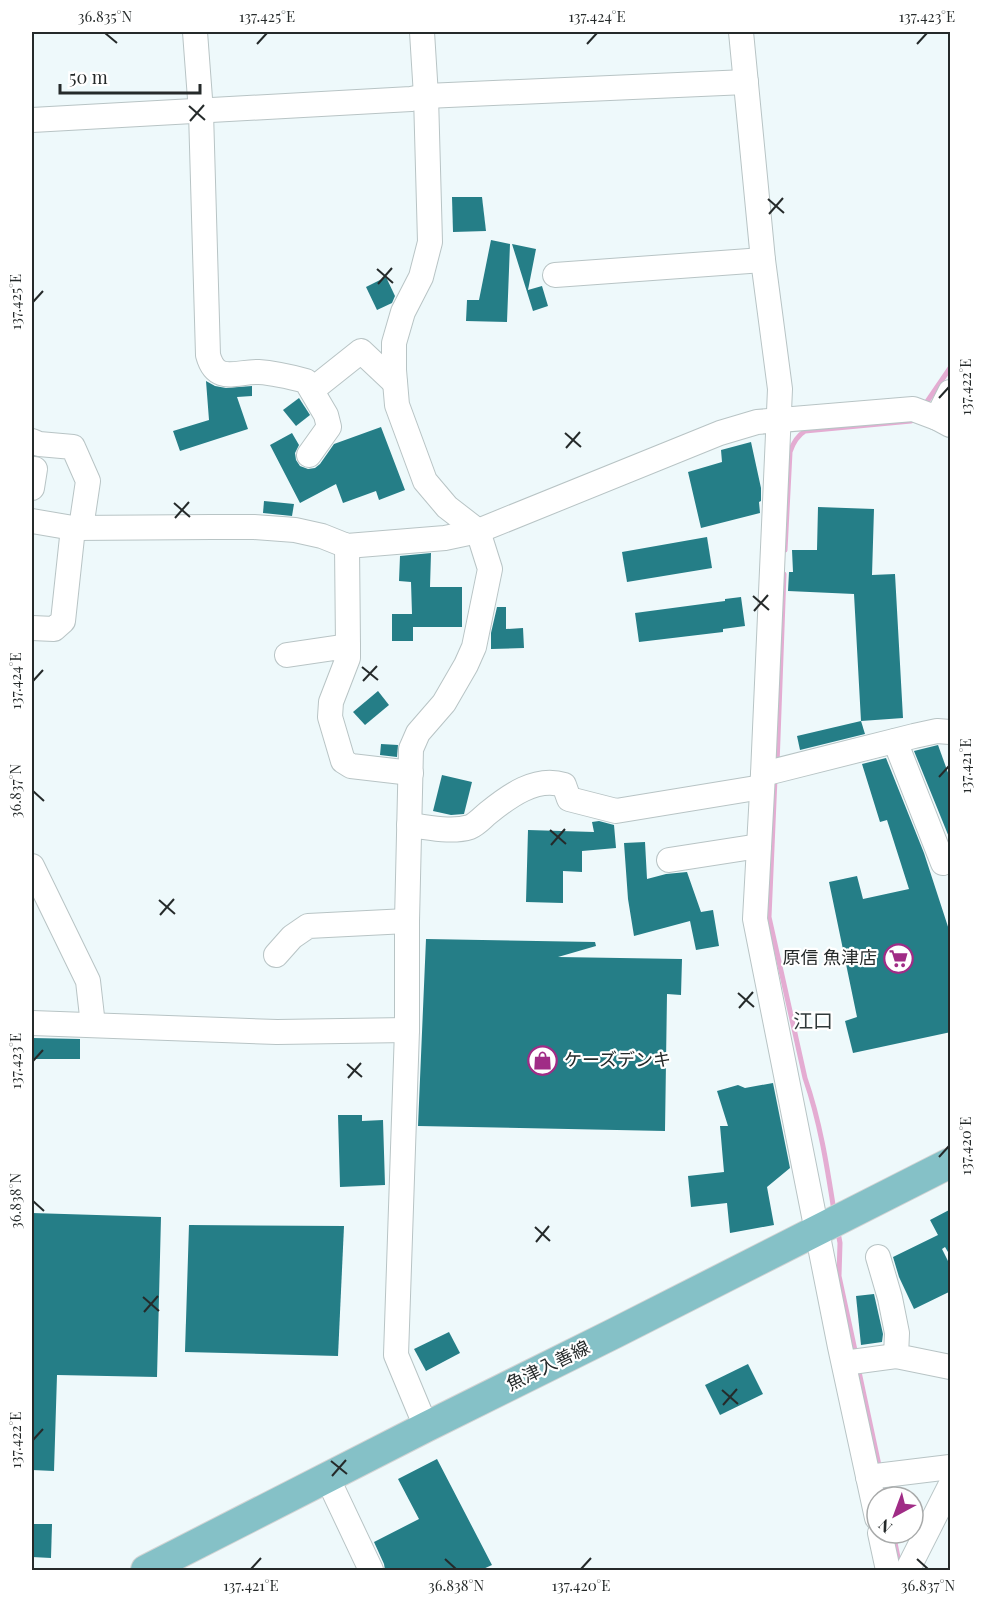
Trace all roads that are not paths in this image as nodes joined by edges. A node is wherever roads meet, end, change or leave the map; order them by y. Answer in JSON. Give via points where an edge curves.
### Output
{"nodes":[{"id":1,"x":195,"y":32,"type":"edge"},
{"id":2,"x":422,"y":32,"type":"edge"},
{"id":3,"x":741,"y":32,"type":"edge"},
{"id":4,"x":746,"y":82,"type":"junction"},
{"id":5,"x":426,"y":96,"type":"junction"},
{"id":6,"x":201,"y":112,"type":"junction"},
{"id":7,"x":32,"y":120,"type":"edge"},
{"id":8,"x":764,"y":260,"type":"junction"},
{"id":9,"x":555,"y":275,"type":"dead end"},
{"id":10,"x":395,"y":383,"type":"junction"},
{"id":11,"x":312,"y":390,"type":"junction"},
{"id":12,"x":951,"y":393,"type":"edge"},
{"id":13,"x":944,"y":421,"type":"edge"},
{"id":14,"x":779,"y":422,"type":"junction"},
{"id":15,"x":32,"y":441,"type":"edge"},
{"id":16,"x":309,"y":455,"type":"dead end"},
{"id":17,"x":32,"y":521,"type":"edge"},
{"id":18,"x":77,"y":528,"type":"junction"},
{"id":19,"x":478,"y":531,"type":"junction"},
{"id":20,"x":347,"y":546,"type":"junction"},
{"id":21,"x":32,"y":628,"type":"edge"},
{"id":22,"x":348,"y":646,"type":"junction"},
{"id":23,"x":287,"y":655,"type":"dead end"},
{"id":24,"x":951,"y":732,"type":"edge"},
{"id":25,"x":895,"y":741,"type":"junction"},
{"id":26,"x":411,"y":772,"type":"junction"},
{"id":27,"x":763,"y":780,"type":"junction"},
{"id":28,"x":410,"y":825,"type":"junction"},
{"id":29,"x":759,"y":846,"type":"junction"},
{"id":30,"x":669,"y":860,"type":"dead end"},
{"id":31,"x":943,"y":863,"type":"dead end"},
{"id":32,"x":32,"y":866,"type":"edge"},
{"id":33,"x":407,"y":921,"type":"junction"},
{"id":34,"x":276,"y":956,"type":"dead end"},
{"id":35,"x":32,"y":1023,"type":"edge"},
{"id":36,"x":93,"y":1025,"type":"junction"},
{"id":37,"x":407,"y":1030,"type":"junction"},
{"id":38,"x":951,"y":1163,"type":"edge"},
{"id":39,"x":817,"y":1230,"type":"junction"},
{"id":40,"x":878,"y":1257,"type":"dead end"},
{"id":41,"x":896,"y":1356,"type":"junction"},
{"id":42,"x":843,"y":1363,"type":"junction"},
{"id":43,"x":951,"y":1367,"type":"edge"},
{"id":44,"x":426,"y":1427,"type":"junction"},
{"id":45,"x":951,"y":1467,"type":"edge"},
{"id":46,"x":327,"y":1477,"type":"junction"},
{"id":47,"x":868,"y":1477,"type":"junction"},
{"id":48,"x":870,"y":1485,"type":"edge"},
{"id":49,"x":951,"y":1486,"type":"edge"},
{"id":50,"x":886,"y":1545,"type":"edge"},
{"id":51,"x":173,"y":1563,"type":"edge"},
{"id":52,"x":146,"y":1570,"type":"edge"},
{"id":53,"x":371,"y":1570,"type":"edge"},
{"id":54,"x":898,"y":1570,"type":"edge"}],
"edges":[{"from":1,"to":6,"type":"street"},
{"from":2,"to":5,"type":"street"},
{"from":3,"to":4,"type":"street"},
{"from":4,"to":5,"type":"street"},
{"from":4,"to":8,"type":"street"},
{"from":5,"to":6,"type":"street"},
{"from":5,"to":10,"type":"street","via":[[430,242],[421,277],[403,312],[394,343]]},
{"from":6,"to":7,"type":"street"},
{"from":6,"to":11,"type":"street","via":[[211,366],[219,373],[233,375],[257,372],[285,376],[306,381]]},
{"from":8,"to":9,"type":"street"},
{"from":8,"to":14,"type":"street","via":[[780,389]]},
{"from":10,"to":11,"type":"street","via":[[362,351]]},
{"from":10,"to":19,"type":"street","via":[[398,405],[425,481],[447,507]]},
{"from":11,"to":16,"type":"street","via":[[329,427]]},
{"from":12,"to":13,"type":"street"},
{"from":13,"to":14,"type":"street","via":[[913,409]]},
{"from":14,"to":19,"type":"street","via":[[757,422],[720,433]]},
{"from":14,"to":27,"type":"street"},
{"from":15,"to":18,"type":"street","via":[[73,447],[88,481]]},
{"from":17,"to":18,"type":"street"},
{"from":18,"to":20,"type":"street","via":[[295,530]]},
{"from":18,"to":21,"type":"street","via":[[63,621],[54,629]]},
{"from":19,"to":20,"type":"street","via":[[445,538]]},
{"from":19,"to":26,"type":"street","via":[[490,569],[474,647],[444,703],[418,733],[411,749]]},
{"from":20,"to":22,"type":"street"},
{"from":22,"to":23,"type":"street"},
{"from":22,"to":26,"type":"street","via":[[348,658],[330,710],[343,760],[351,766]]},
{"from":24,"to":25,"type":"street","via":[[937,731]]},
{"from":25,"to":27,"type":"street"},
{"from":25,"to":31,"type":"street"},
{"from":26,"to":28,"type":"street"},
{"from":27,"to":28,"type":"street","via":[[616,811],[569,799],[564,785],[543,784],[520,789],[473,826],[439,829]]},
{"from":27,"to":29,"type":"street"},
{"from":28,"to":33,"type":"street"},
{"from":29,"to":30,"type":"street"},
{"from":29,"to":39,"type":"street","via":[[755,919]]},
{"from":32,"to":36,"type":"street","via":[[88,981]]},
{"from":33,"to":34,"type":"street","via":[[308,926]]},
{"from":33,"to":37,"type":"street"},
{"from":35,"to":36,"type":"street"},
{"from":36,"to":37,"type":"street","via":[[277,1032]]},
{"from":37,"to":44,"type":"street","via":[[396,1355]]},
{"from":38,"to":39,"type":"main road","name":"魚津入善線"},
{"from":39,"to":42,"type":"street"},
{"from":39,"to":44,"type":"main road","name":"魚津入善線"},
{"from":40,"to":41,"type":"street","via":[[891,1298]]},
{"from":41,"to":42,"type":"street"},
{"from":41,"to":43,"type":"street"},
{"from":42,"to":47,"type":"street"},
{"from":44,"to":46,"type":"main road","name":"魚津入善線"},
{"from":45,"to":47,"type":"street"},
{"from":46,"to":51,"type":"main road","name":"魚津入善線"},
{"from":46,"to":53,"type":"street"},
{"from":47,"to":48,"type":"street"},
{"from":49,"to":54,"type":"street"},
{"from":50,"to":54,"type":"street"},
{"from":51,"to":52,"type":"main road","name":"魚津入善線"}]}
